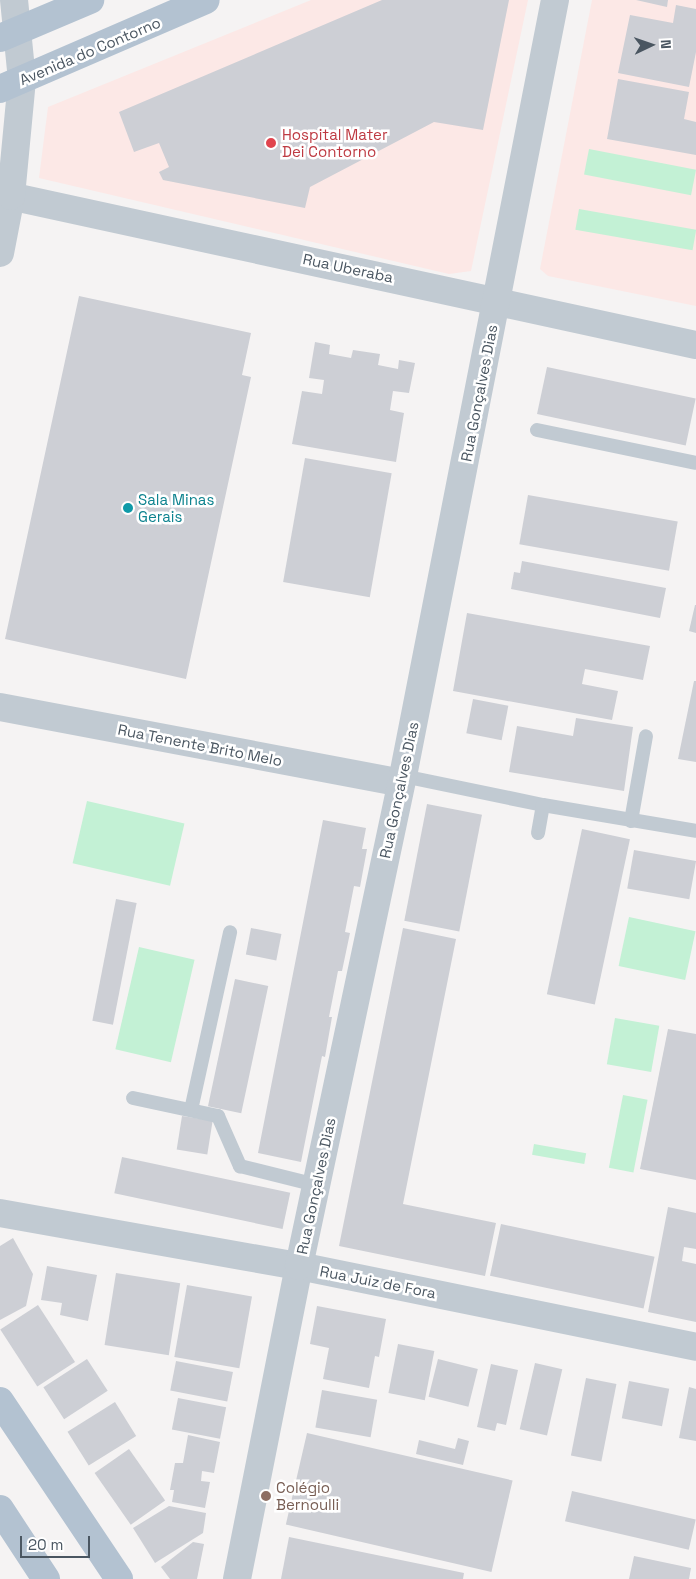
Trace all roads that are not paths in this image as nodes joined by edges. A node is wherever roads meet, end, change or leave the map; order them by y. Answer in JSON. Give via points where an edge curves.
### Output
{"nodes":[{"id":1,"x":14,"y":0,"type":"edge"},
{"id":2,"x":90,"y":0,"type":"edge"},
{"id":3,"x":206,"y":0,"type":"edge"},
{"id":4,"x":555,"y":0,"type":"edge"},
{"id":5,"x":9,"y":35,"type":"edge"},
{"id":6,"x":11,"y":85,"type":"edge"},
{"id":7,"x":6,"y":195,"type":"edge"},
{"id":8,"x":0,"y":254,"type":"edge"},
{"id":9,"x":497,"y":300,"type":"junction"},
{"id":10,"x":696,"y":345,"type":"edge"},
{"id":11,"x":537,"y":430,"type":"dead end"},
{"id":12,"x":696,"y":463,"type":"edge"},
{"id":13,"x":0,"y":707,"type":"edge"},
{"id":14,"x":646,"y":736,"type":"dead end"},
{"id":15,"x":402,"y":780,"type":"junction"},
{"id":16,"x":543,"y":806,"type":"junction"},
{"id":17,"x":631,"y":821,"type":"junction"},
{"id":18,"x":696,"y":832,"type":"edge"},
{"id":19,"x":538,"y":833,"type":"dead end"},
{"id":20,"x":230,"y":932,"type":"dead end"},
{"id":21,"x":133,"y":1098,"type":"dead end"},
{"id":22,"x":190,"y":1110,"type":"junction"},
{"id":23,"x":316,"y":1185,"type":"junction"},
{"id":24,"x":0,"y":1213,"type":"edge"},
{"id":25,"x":299,"y":1266,"type":"junction"},
{"id":26,"x":696,"y":1346,"type":"edge"},
{"id":27,"x":0,"y":1401,"type":"edge"},
{"id":28,"x":0,"y":1509,"type":"edge"},
{"id":29,"x":46,"y":1579,"type":"edge"},
{"id":30,"x":119,"y":1579,"type":"edge"},
{"id":31,"x":237,"y":1579,"type":"edge"}],
"edges":[{"from":1,"to":5,"type":"street"},
{"from":2,"to":5,"type":"main road"},
{"from":3,"to":6,"type":"main road","name":"Avenida do Contorno"},
{"from":4,"to":9,"type":"street","name":"Rua Gonçalves Dias"},
{"from":5,"to":6,"type":"street"},
{"from":6,"to":7,"type":"street"},
{"from":7,"to":8,"type":"street"},
{"from":7,"to":9,"type":"street","name":"Rua Uberaba"},
{"from":9,"to":10,"type":"street","name":"Rua Uberaba"},
{"from":9,"to":15,"type":"street","name":"Rua Gonçalves Dias"},
{"from":11,"to":12,"type":"lane"},
{"from":13,"to":15,"type":"street","name":"Rua Tenente Brito Melo"},
{"from":14,"to":17,"type":"lane"},
{"from":15,"to":16,"type":"lane"},
{"from":15,"to":23,"type":"street","name":"Rua Gonçalves Dias"},
{"from":16,"to":17,"type":"lane"},
{"from":16,"to":19,"type":"lane"},
{"from":17,"to":18,"type":"lane"},
{"from":20,"to":22,"type":"lane"},
{"from":21,"to":22,"type":"lane"},
{"from":22,"to":23,"type":"lane","via":[[218,1116],[240,1166]]},
{"from":23,"to":25,"type":"street","name":"Rua Gonçalves Dias"},
{"from":24,"to":25,"type":"street","name":"Rua Juiz de Fora"},
{"from":25,"to":26,"type":"street","name":"Rua Juiz de Fora"},
{"from":25,"to":31,"type":"street","name":"Rua Gonçalves Dias"},
{"from":27,"to":30,"type":"main road"},
{"from":28,"to":29,"type":"main road"}]}
